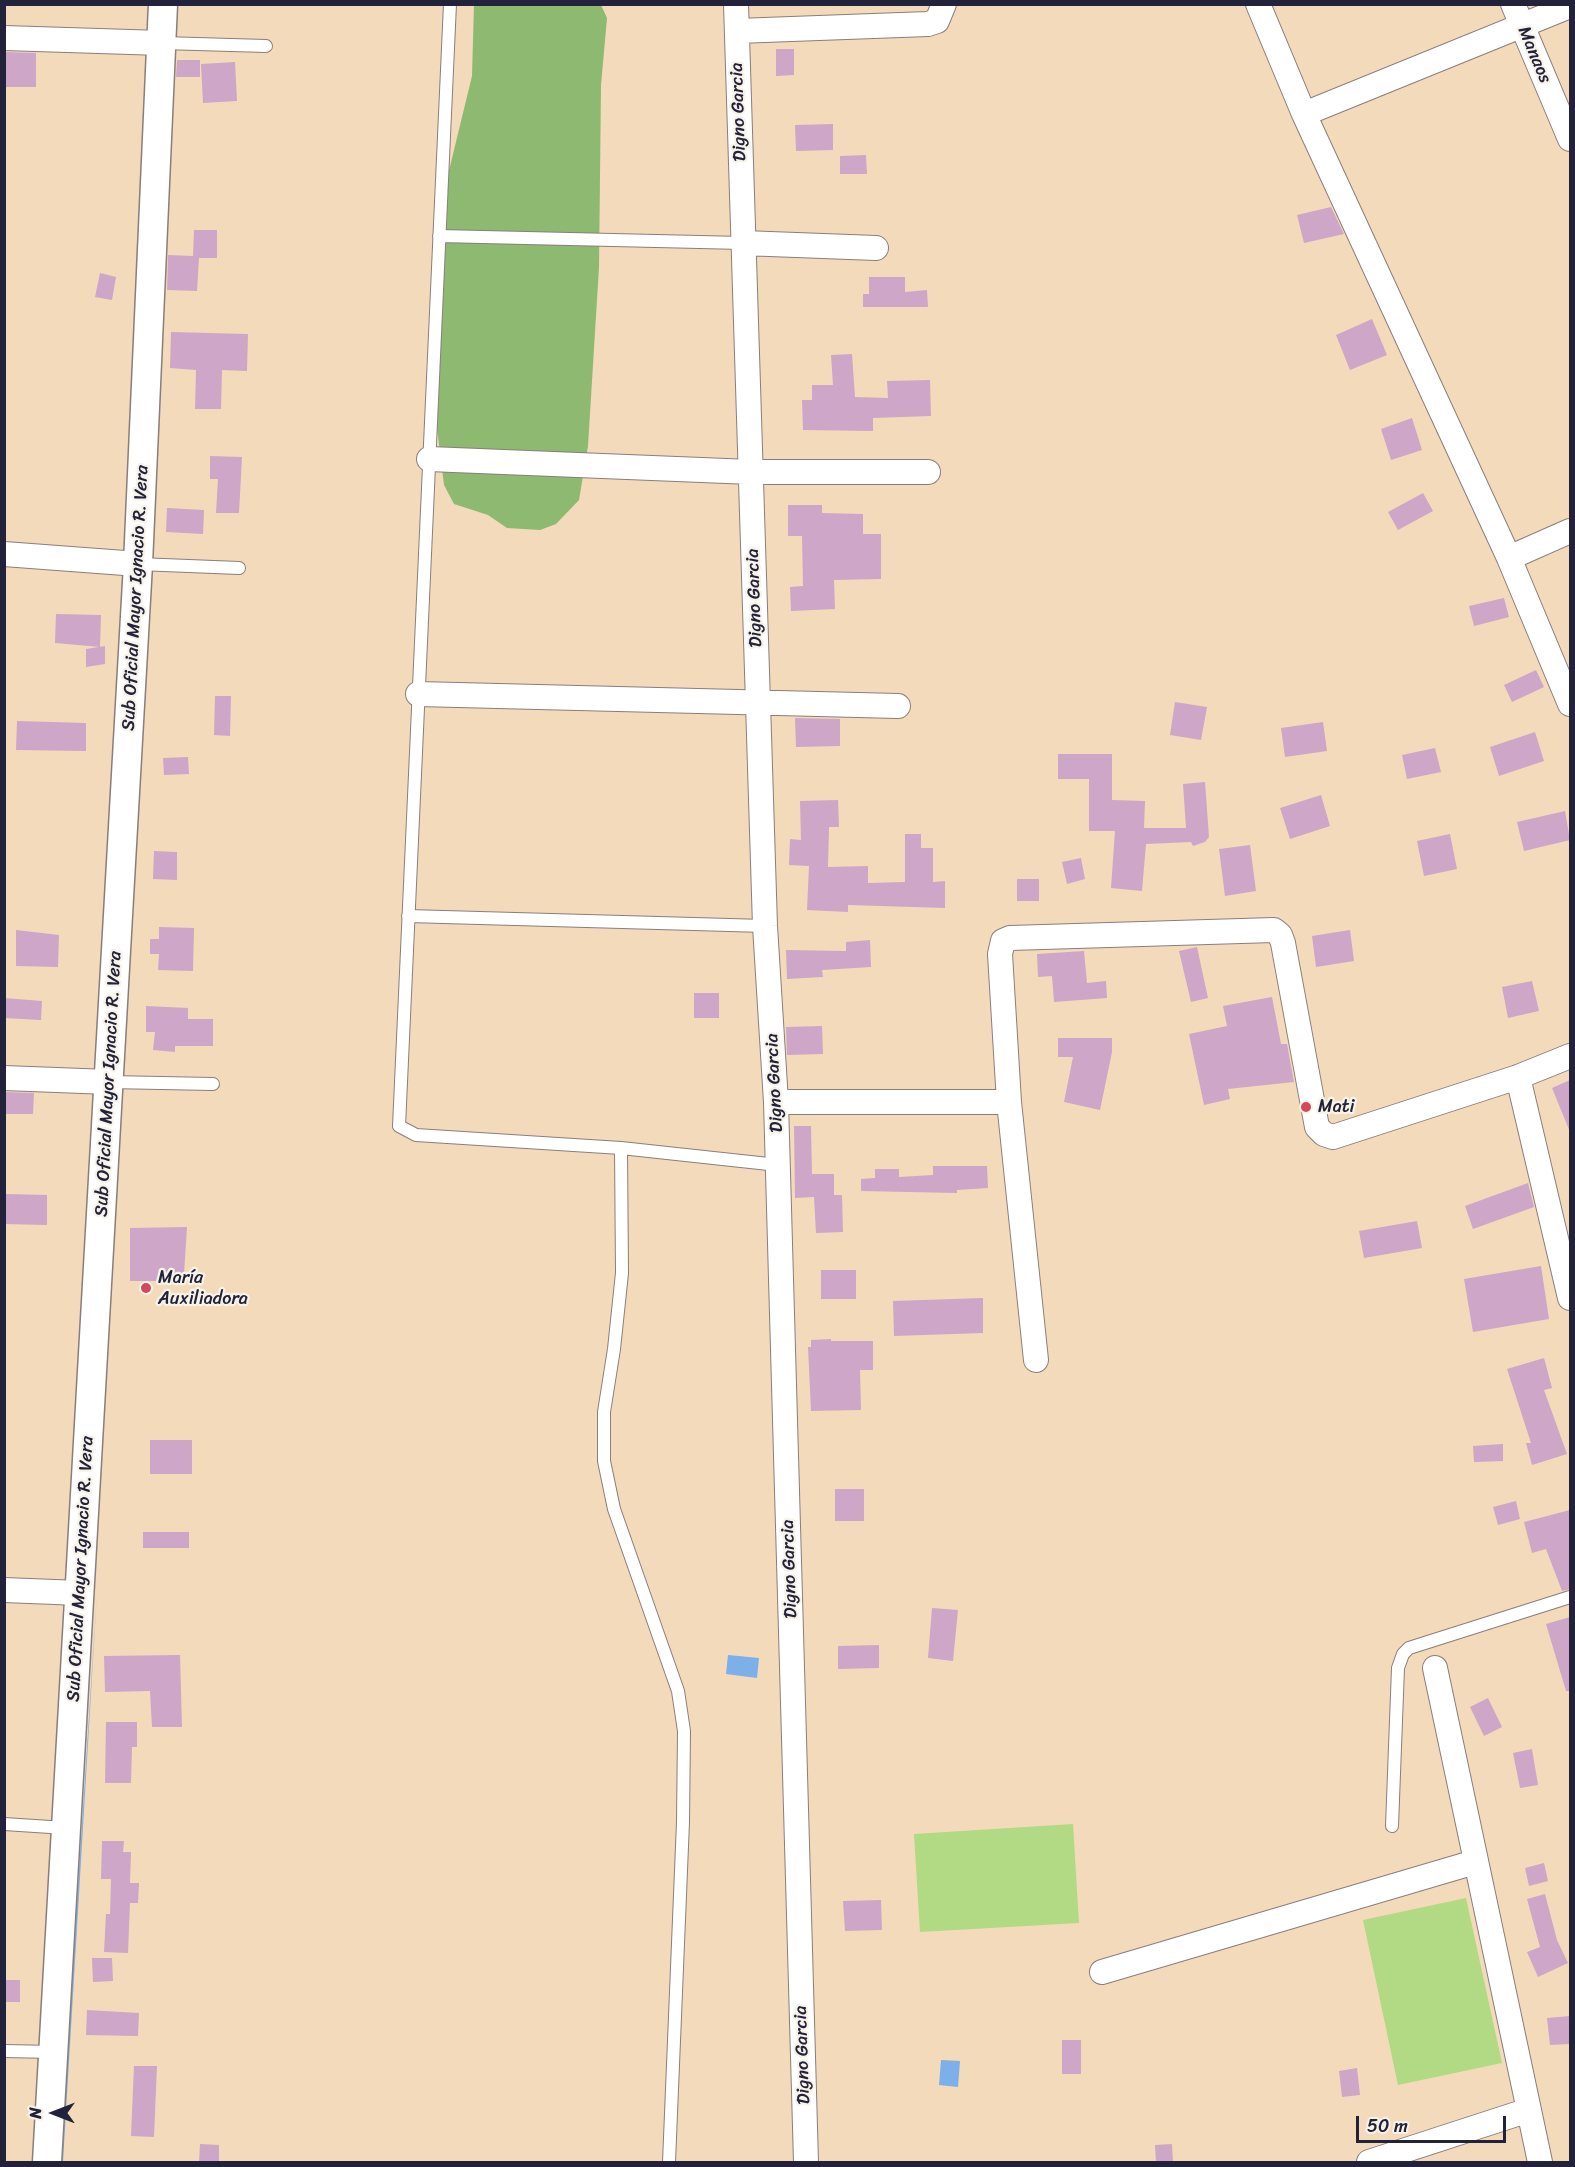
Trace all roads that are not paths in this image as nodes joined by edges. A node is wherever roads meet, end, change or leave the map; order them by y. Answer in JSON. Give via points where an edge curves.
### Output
{"nodes":[{"id":1,"x":163,"y":4,"type":"edge"},
{"id":2,"x":450,"y":4,"type":"edge"},
{"id":3,"x":736,"y":4,"type":"edge"},
{"id":4,"x":944,"y":4,"type":"edge"},
{"id":5,"x":1258,"y":4,"type":"edge"},
{"id":6,"x":1513,"y":4,"type":"edge"},
{"id":7,"x":1570,"y":6,"type":"edge"},
{"id":8,"x":1522,"y":27,"type":"junction"},
{"id":9,"x":736,"y":31,"type":"junction"},
{"id":10,"x":4,"y":38,"type":"edge"},
{"id":11,"x":162,"y":43,"type":"junction"},
{"id":12,"x":266,"y":46,"type":"dead end"},
{"id":13,"x":1304,"y":114,"type":"junction"},
{"id":14,"x":1570,"y":139,"type":"edge"},
{"id":15,"x":439,"y":236,"type":"junction"},
{"id":16,"x":743,"y":243,"type":"junction"},
{"id":17,"x":876,"y":248,"type":"dead end"},
{"id":18,"x":429,"y":459,"type":"junction"},
{"id":19,"x":751,"y":472,"type":"junction"},
{"id":20,"x":928,"y":472,"type":"dead end"},
{"id":21,"x":1570,"y":531,"type":"edge"},
{"id":22,"x":4,"y":554,"type":"edge"},
{"id":23,"x":1509,"y":558,"type":"junction"},
{"id":24,"x":138,"y":564,"type":"junction"},
{"id":25,"x":239,"y":568,"type":"dead end"},
{"id":26,"x":418,"y":694,"type":"junction"},
{"id":27,"x":758,"y":702,"type":"junction"},
{"id":28,"x":1570,"y":704,"type":"edge"},
{"id":29,"x":898,"y":706,"type":"dead end"},
{"id":30,"x":408,"y":916,"type":"junction"},
{"id":31,"x":765,"y":926,"type":"junction"},
{"id":32,"x":1570,"y":1056,"type":"edge"},
{"id":33,"x":1518,"y":1077,"type":"junction"},
{"id":34,"x":4,"y":1078,"type":"edge"},
{"id":35,"x":109,"y":1082,"type":"junction"},
{"id":36,"x":213,"y":1084,"type":"dead end"},
{"id":37,"x":776,"y":1102,"type":"junction"},
{"id":38,"x":1009,"y":1102,"type":"junction"},
{"id":39,"x":621,"y":1148,"type":"junction"},
{"id":40,"x":778,"y":1165,"type":"junction"},
{"id":41,"x":1570,"y":1298,"type":"edge"},
{"id":42,"x":1036,"y":1360,"type":"dead end"},
{"id":43,"x":4,"y":1590,"type":"edge"},
{"id":44,"x":80,"y":1593,"type":"junction"},
{"id":45,"x":1570,"y":1597,"type":"edge"},
{"id":46,"x":1435,"y":1668,"type":"dead end"},
{"id":47,"x":4,"y":1824,"type":"edge"},
{"id":48,"x":1392,"y":1826,"type":"dead end"},
{"id":49,"x":66,"y":1828,"type":"junction"},
{"id":50,"x":1475,"y":1862,"type":"junction"},
{"id":51,"x":1101,"y":1972,"type":"dead end"},
{"id":52,"x":4,"y":2051,"type":"edge"},
{"id":53,"x":54,"y":2052,"type":"junction"},
{"id":54,"x":1529,"y":2110,"type":"junction"},
{"id":55,"x":47,"y":2163,"type":"edge"},
{"id":56,"x":669,"y":2163,"type":"edge"},
{"id":57,"x":806,"y":2163,"type":"edge"},
{"id":58,"x":1369,"y":2163,"type":"edge"},
{"id":59,"x":1540,"y":2163,"type":"edge"}],
"edges":[{"from":1,"to":11,"type":"street","name":"Sub Oficial Mayor Ignacio R. Vera"},
{"from":2,"to":15,"type":"lane"},
{"from":3,"to":9,"type":"street","name":"Digno Garcia"},
{"from":4,"to":9,"type":"street","via":[[937,21],[928,24]]},
{"from":5,"to":13,"type":"street"},
{"from":6,"to":8,"type":"street","name":"Manaos"},
{"from":7,"to":8,"type":"street"},
{"from":8,"to":13,"type":"street"},
{"from":8,"to":14,"type":"street","name":"Manaos"},
{"from":9,"to":16,"type":"street","name":"Digno Garcia"},
{"from":10,"to":11,"type":"street"},
{"from":11,"to":12,"type":"lane"},
{"from":11,"to":24,"type":"street","name":"Sub Oficial Mayor Ignacio R. Vera"},
{"from":13,"to":23,"type":"street"},
{"from":15,"to":16,"type":"lane"},
{"from":15,"to":18,"type":"lane"},
{"from":16,"to":17,"type":"street"},
{"from":16,"to":19,"type":"street","name":"Digno Garcia"},
{"from":18,"to":19,"type":"street"},
{"from":18,"to":26,"type":"lane"},
{"from":19,"to":20,"type":"street"},
{"from":19,"to":27,"type":"street","name":"Digno Garcia"},
{"from":21,"to":23,"type":"street"},
{"from":22,"to":24,"type":"street"},
{"from":23,"to":28,"type":"street"},
{"from":24,"to":25,"type":"lane"},
{"from":24,"to":35,"type":"street","name":"Sub Oficial Mayor Ignacio R. Vera"},
{"from":26,"to":27,"type":"street"},
{"from":26,"to":30,"type":"lane"},
{"from":27,"to":29,"type":"street"},
{"from":27,"to":31,"type":"street","name":"Digno Garcia"},
{"from":30,"to":31,"type":"lane"},
{"from":30,"to":39,"type":"lane","via":[[398,1119],[402,1130],[416,1135]]},
{"from":31,"to":37,"type":"street","name":"Digno Garcia"},
{"from":32,"to":33,"type":"street"},
{"from":33,"to":38,"type":"street","via":[[1332,1137],[1317,1127],[1283,943],[1274,930],[1016,936],[1004,941],[1000,954]]},
{"from":33,"to":41,"type":"street"},
{"from":34,"to":35,"type":"street"},
{"from":35,"to":36,"type":"lane"},
{"from":35,"to":44,"type":"street","name":"Sub Oficial Mayor Ignacio R. Vera"},
{"from":37,"to":38,"type":"street"},
{"from":37,"to":40,"type":"street","name":"Digno Garcia"},
{"from":38,"to":42,"type":"street"},
{"from":39,"to":40,"type":"lane"},
{"from":39,"to":56,"type":"lane","via":[[622,1273],[604,1412],[604,1461],[614,1509],[678,1691],[684,1731]]},
{"from":40,"to":57,"type":"street","name":"Digno Garcia"},
{"from":43,"to":44,"type":"street"},
{"from":44,"to":49,"type":"street","name":"Sub Oficial Mayor Ignacio R. Vera"},
{"from":45,"to":48,"type":"lane","via":[[1409,1648],[1403,1654],[1398,1668]]},
{"from":46,"to":50,"type":"street"},
{"from":47,"to":49,"type":"lane"},
{"from":49,"to":53,"type":"street","name":"Sub Oficial Mayor Ignacio R. Vera"},
{"from":50,"to":51,"type":"street"},
{"from":50,"to":54,"type":"street"},
{"from":52,"to":53,"type":"lane"},
{"from":53,"to":55,"type":"street","name":"Sub Oficial Mayor Ignacio R. Vera"},
{"from":54,"to":58,"type":"street"},
{"from":54,"to":59,"type":"street"}]}
